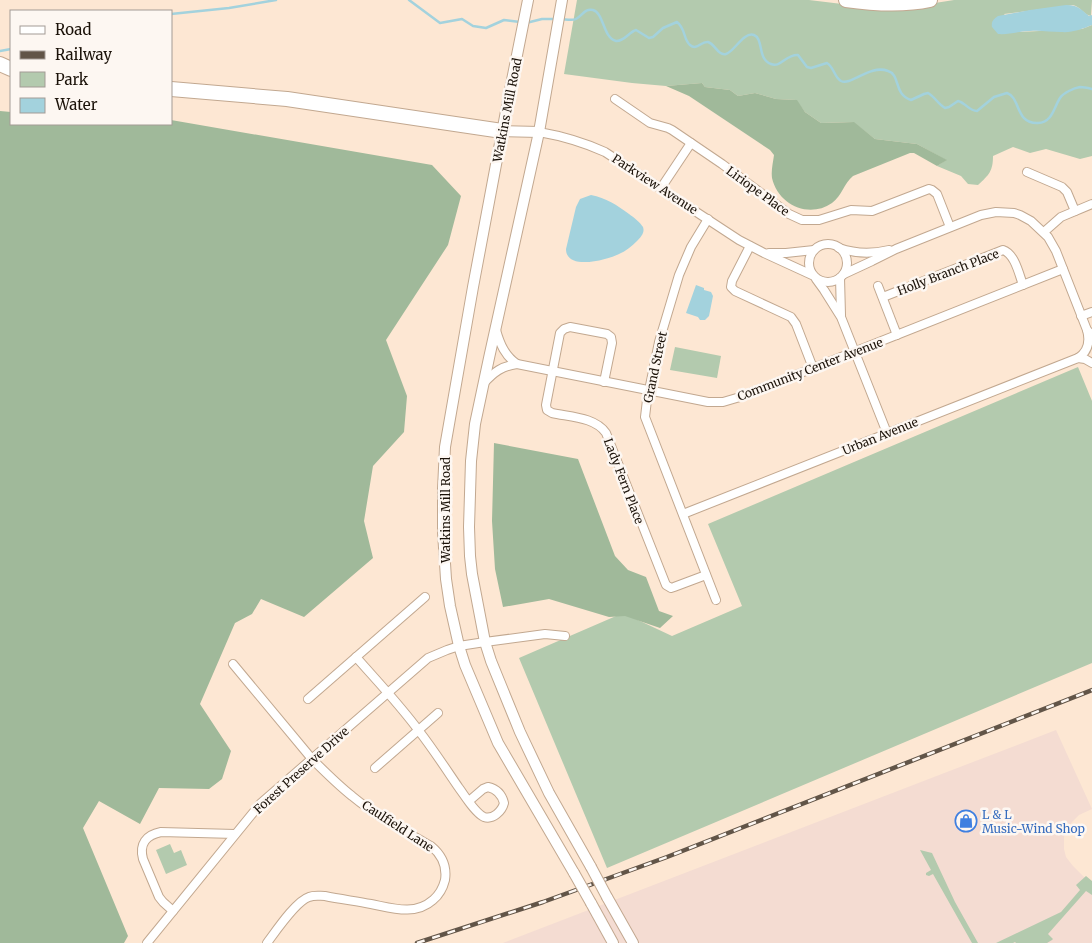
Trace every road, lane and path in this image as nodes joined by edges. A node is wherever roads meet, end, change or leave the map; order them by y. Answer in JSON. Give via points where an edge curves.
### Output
{"nodes":[{"id":1,"x":528,"y":0,"type":"edge"},
{"id":2,"x":562,"y":0,"type":"edge"},
{"id":3,"x":846,"y":0,"type":"edge"},
{"id":4,"x":930,"y":0,"type":"edge"},
{"id":5,"x":172,"y":90,"type":"edge"},
{"id":6,"x":630,"y":97,"type":"dead end"},
{"id":7,"x":615,"y":99,"type":"dead end"},
{"id":8,"x":624,"y":106,"type":"junction"},
{"id":9,"x":502,"y":131,"type":"junction"},
{"id":10,"x":539,"y":132,"type":"junction"},
{"id":11,"x":691,"y":144,"type":"junction"},
{"id":12,"x":1027,"y":172,"type":"dead end"},
{"id":13,"x":661,"y":188,"type":"junction"},
{"id":14,"x":1092,"y":204,"type":"edge"},
{"id":15,"x":1075,"y":211,"type":"junction"},
{"id":16,"x":708,"y":219,"type":"junction"},
{"id":17,"x":950,"y":227,"type":"junction"},
{"id":18,"x":1044,"y":232,"type":"junction"},
{"id":19,"x":750,"y":246,"type":"junction"},
{"id":20,"x":838,"y":247,"type":"junction"},
{"id":21,"x":896,"y":248,"type":"junction"},
{"id":22,"x":814,"y":250,"type":"junction"},
{"id":23,"x":764,"y":253,"type":"junction"},
{"id":24,"x":1063,"y":269,"type":"junction"},
{"id":25,"x":842,"y":276,"type":"junction"},
{"id":26,"x":814,"y":277,"type":"junction"},
{"id":27,"x":1023,"y":285,"type":"junction"},
{"id":28,"x":878,"y":286,"type":"dead end"},
{"id":29,"x":883,"y":297,"type":"junction"},
{"id":30,"x":1092,"y":312,"type":"edge"},
{"id":31,"x":1081,"y":316,"type":"junction"},
{"id":32,"x":842,"y":317,"type":"junction"},
{"id":33,"x":495,"y":328,"type":"junction"},
{"id":34,"x":1089,"y":333,"type":"edge"},
{"id":35,"x":897,"y":335,"type":"junction"},
{"id":36,"x":855,"y":351,"type":"junction"},
{"id":37,"x":1078,"y":358,"type":"junction"},
{"id":38,"x":1092,"y":363,"type":"edge"},
{"id":39,"x":517,"y":364,"type":"junction"},
{"id":40,"x":813,"y":368,"type":"junction"},
{"id":41,"x":553,"y":372,"type":"junction"},
{"id":42,"x":604,"y":382,"type":"junction"},
{"id":43,"x":483,"y":385,"type":"junction"},
{"id":44,"x":649,"y":390,"type":"junction"},
{"id":45,"x":887,"y":433,"type":"junction"},
{"id":46,"x":682,"y":514,"type":"junction"},
{"id":47,"x":706,"y":575,"type":"junction"},
{"id":48,"x":425,"y":597,"type":"dead end"},
{"id":49,"x":716,"y":600,"type":"dead end"},
{"id":50,"x":565,"y":636,"type":"dead end"},
{"id":51,"x":485,"y":642,"type":"junction"},
{"id":52,"x":459,"y":646,"type":"junction"},
{"id":53,"x":356,"y":658,"type":"junction"},
{"id":54,"x":233,"y":664,"type":"dead end"},
{"id":55,"x":388,"y":693,"type":"junction"},
{"id":56,"x":308,"y":699,"type":"dead end"},
{"id":57,"x":438,"y":713,"type":"dead end"},
{"id":58,"x":418,"y":730,"type":"junction"},
{"id":59,"x":312,"y":759,"type":"junction"},
{"id":60,"x":375,"y":768,"type":"dead end"},
{"id":61,"x":469,"y":801,"type":"junction"},
{"id":62,"x":235,"y":834,"type":"junction"},
{"id":63,"x":173,"y":911,"type":"junction"},
{"id":64,"x":147,"y":943,"type":"edge"},
{"id":65,"x":267,"y":943,"type":"edge"},
{"id":66,"x":613,"y":943,"type":"edge"},
{"id":67,"x":633,"y":943,"type":"edge"}],
"edges":[{"from":1,"to":9,"type":"main road","name":"Watkins Mill Road"},
{"from":2,"to":10,"type":"main road","name":"Watkins Mill Road"},
{"from":3,"to":4,"type":"highway","via":[[891,4]]},
{"from":5,"to":9,"type":"highway","via":[[287,99]]},
{"from":6,"to":8,"type":"street"},
{"from":7,"to":8,"type":"street","name":"Liriope Place"},
{"from":8,"to":11,"type":"street","name":"Liriope Place","via":[[650,123],[668,128]]},
{"from":9,"to":10,"type":"main road"},
{"from":9,"to":52,"type":"main road","name":"Watkins Mill Road","via":[[445,447],[443,524],[446,579]]},
{"from":10,"to":13,"type":"street","name":"Parkview Avenue","via":[[591,145]]},
{"from":10,"to":33,"type":"main road","name":"Watkins Mill Road"},
{"from":11,"to":13,"type":"street"},
{"from":11,"to":17,"type":"street","name":"Liriope Place","via":[[789,214],[807,221],[851,210],[872,211],[929,189],[937,194]]},
{"from":12,"to":15,"type":"street","via":[[1062,187]]},
{"from":13,"to":16,"type":"street","name":"Parkview Avenue"},
{"from":14,"to":15,"type":"street"},
{"from":15,"to":18,"type":"street","via":[[1056,220]]},
{"from":16,"to":19,"type":"street","name":"Parkview Avenue"},
{"from":16,"to":44,"type":"street","name":"Grand Street","via":[[690,247],[681,270],[662,330]]},
{"from":17,"to":18,"type":"street","via":[[988,213],[1005,212],[1026,218]]},
{"from":17,"to":21,"type":"street"},
{"from":18,"to":24,"type":"street"},
{"from":19,"to":23,"type":"street","name":"Parkview Avenue"},
{"from":19,"to":40,"type":"street","via":[[731,287],[791,317]]},
{"from":20,"to":21,"type":"street","via":[[863,253]]},
{"from":20,"to":22,"type":"street","via":[[823,245]]},
{"from":20,"to":25,"type":"street","via":[[847,260]]},
{"from":21,"to":25,"type":"street"},
{"from":22,"to":23,"type":"street","name":"Parkview Avenue"},
{"from":22,"to":26,"type":"street","via":[[808,265]]},
{"from":23,"to":26,"type":"street","name":"Parkview Avenue"},
{"from":24,"to":27,"type":"street","name":"Community Center Avenue"},
{"from":24,"to":31,"type":"street"},
{"from":25,"to":26,"type":"street","via":[[826,283]]},
{"from":25,"to":32,"type":"street"},
{"from":26,"to":32,"type":"street"},
{"from":27,"to":29,"type":"street","name":"Holly Branch Place","via":[[1012,257],[1003,250]]},
{"from":27,"to":35,"type":"street","name":"Community Center Avenue"},
{"from":28,"to":29,"type":"street","name":"Holly Branch Place"},
{"from":29,"to":35,"type":"street","name":"Holly Branch Place"},
{"from":30,"to":31,"type":"street"},
{"from":31,"to":34,"type":"street"},
{"from":32,"to":36,"type":"street"},
{"from":33,"to":39,"type":"street","via":[[506,355]]},
{"from":33,"to":43,"type":"main road","name":"Watkins Mill Road"},
{"from":34,"to":37,"type":"street","via":[[1089,343]]},
{"from":35,"to":36,"type":"street","name":"Community Center Avenue"},
{"from":36,"to":40,"type":"street","name":"Community Center Avenue"},
{"from":36,"to":45,"type":"street"},
{"from":37,"to":38,"type":"street"},
{"from":37,"to":45,"type":"street","name":"Urban Avenue"},
{"from":39,"to":41,"type":"street","name":"Community Center Avenue"},
{"from":39,"to":43,"type":"street","via":[[496,371]]},
{"from":40,"to":44,"type":"street","name":"Community Center Avenue","via":[[723,402]]},
{"from":41,"to":42,"type":"street","name":"Community Center Avenue"},
{"from":41,"to":42,"type":"street","via":[[562,331],[567,327],[588,330],[609,335],[612,340]]},
{"from":41,"to":47,"type":"street","name":"Lady Fern Place","via":[[547,410],[594,422],[603,428],[666,586],[671,588]]},
{"from":42,"to":44,"type":"street","name":"Community Center Avenue"},
{"from":43,"to":51,"type":"main road","name":"Watkins Mill Road","via":[[471,461],[469,527],[472,574]]},
{"from":44,"to":46,"type":"street","name":"Grand Street","via":[[645,411],[647,422]]},
{"from":45,"to":46,"type":"street","name":"Urban Avenue"},
{"from":46,"to":47,"type":"street","name":"Grand Street"},
{"from":47,"to":49,"type":"street","name":"Grand Street"},
{"from":48,"to":53,"type":"street"},
{"from":50,"to":51,"type":"street","name":"Forest Preserve Drive","via":[[545,634]]},
{"from":51,"to":52,"type":"street","name":"Forest Preserve Drive"},
{"from":51,"to":67,"type":"main road","name":"Watkins Mill Road","bridge":true,"via":[[520,732],[549,793]]},
{"from":52,"to":55,"type":"street","name":"Forest Preserve Drive","via":[[428,658]]},
{"from":52,"to":66,"type":"main road","name":"Watkins Mill Road","bridge":true,"via":[[498,743]]},
{"from":53,"to":55,"type":"street"},
{"from":53,"to":56,"type":"street"},
{"from":54,"to":59,"type":"street","name":"Caulfield Lane"},
{"from":55,"to":58,"type":"street"},
{"from":55,"to":59,"type":"street","name":"Forest Preserve Drive"},
{"from":57,"to":58,"type":"street"},
{"from":58,"to":60,"type":"street"},
{"from":58,"to":61,"type":"street"},
{"from":59,"to":62,"type":"street","name":"Forest Preserve Drive","via":[[261,803]]},
{"from":59,"to":65,"type":"street","name":"Caulfield Lane","via":[[363,805],[436,850],[444,862],[444,884],[433,901],[414,910],[325,896],[308,897],[297,905]]},
{"from":61,"to":61,"type":"street","via":[[485,817],[494,816],[504,803],[496,790],[488,787]]},
{"from":62,"to":63,"type":"street","name":"Forest Preserve Drive"},
{"from":62,"to":63,"type":"street","via":[[161,832],[147,838],[142,845],[143,859],[158,897]]},
{"from":63,"to":64,"type":"street","name":"Forest Preserve Drive"}]}
